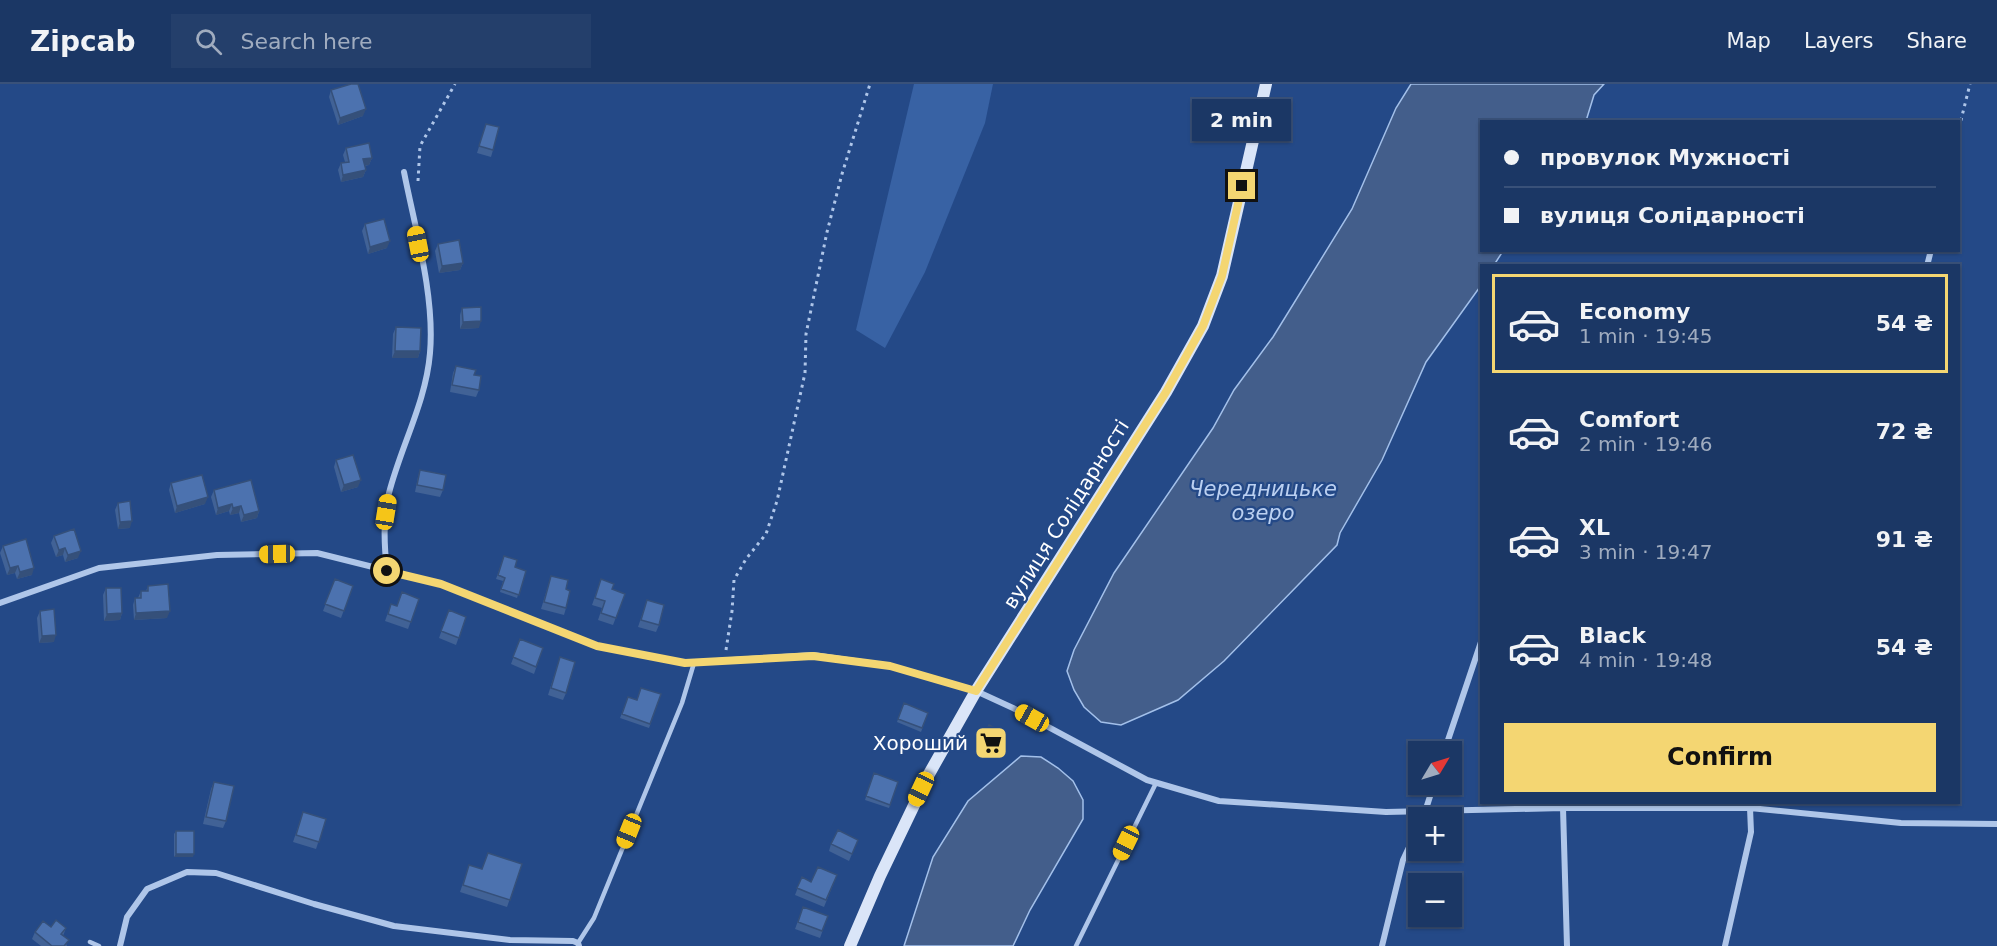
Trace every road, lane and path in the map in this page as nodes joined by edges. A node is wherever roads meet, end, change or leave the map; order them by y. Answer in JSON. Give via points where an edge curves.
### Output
{"nodes":[{"id":1,"x":455,"y":84,"type":"edge"},
{"id":2,"x":870,"y":84,"type":"edge"},
{"id":3,"x":1266,"y":84,"type":"edge"},
{"id":4,"x":1970,"y":84,"type":"edge"},
{"id":5,"x":1960,"y":124,"type":"edge"},
{"id":6,"x":404,"y":172,"type":"dead end"},
{"id":7,"x":417,"y":190,"type":"dead end"},
{"id":8,"x":387,"y":571,"type":"junction"},
{"id":9,"x":0,"y":603,"type":"edge"},
{"id":10,"x":1480,"y":645,"type":"edge"},
{"id":11,"x":724,"y":661,"type":"junction"},
{"id":12,"x":694,"y":663,"type":"junction"},
{"id":13,"x":976,"y":691,"type":"junction"},
{"id":14,"x":1448,"y":741,"type":"edge"},
{"id":15,"x":1156,"y":783,"type":"junction"},
{"id":16,"x":1786,"y":804,"type":"edge"},
{"id":17,"x":1563,"y":808,"type":"junction"},
{"id":18,"x":1750,"y":808,"type":"junction"},
{"id":19,"x":1784,"y":810,"type":"junction"},
{"id":20,"x":1462,"y":812,"type":"edge"},
{"id":21,"x":1408,"y":813,"type":"edge"},
{"id":22,"x":1997,"y":824,"type":"edge"},
{"id":23,"x":1408,"y":849,"type":"edge"},
{"id":24,"x":90,"y":942,"type":"dead end"},
{"id":25,"x":578,"y":944,"type":"edge"},
{"id":26,"x":99,"y":946,"type":"edge"},
{"id":27,"x":120,"y":946,"type":"edge"},
{"id":28,"x":850,"y":946,"type":"edge"},
{"id":29,"x":1076,"y":946,"type":"edge"},
{"id":30,"x":1382,"y":946,"type":"edge"},
{"id":31,"x":1567,"y":946,"type":"edge"},
{"id":32,"x":1725,"y":946,"type":"edge"}],
"edges":[{"from":1,"to":7,"type":"path","via":[[420,146]]},
{"from":2,"to":11,"type":"path","via":[[827,232],[806,334],[805,373],[777,501],[766,534],[734,580]]},
{"from":3,"to":13,"type":"main road","name":"вулиця Солідарності","via":[[1222,276],[1203,326],[1166,392]]},
{"from":4,"to":5,"type":"path"},
{"from":6,"to":8,"type":"street","via":[[429,304],[430,354],[419,408],[389,493],[383,531]]},
{"from":8,"to":9,"type":"street","via":[[317,553],[217,555],[99,568]]},
{"from":8,"to":12,"type":"street","via":[[441,584],[597,646]]},
{"from":10,"to":14,"type":"street"},
{"from":11,"to":12,"type":"street"},
{"from":11,"to":13,"type":"street","via":[[813,656],[890,666]]},
{"from":12,"to":25,"type":"lane","via":[[682,704],[594,918]]},
{"from":13,"to":15,"type":"street"},
{"from":13,"to":28,"type":"main road","name":"вулиця Солідарності","via":[[929,774]]},
{"from":15,"to":21,"type":"street","via":[[1218,801]]},
{"from":15,"to":29,"type":"lane"},
{"from":16,"to":19,"type":"street"},
{"from":17,"to":18,"type":"street"},
{"from":17,"to":20,"type":"street"},
{"from":17,"to":31,"type":"street"},
{"from":18,"to":19,"type":"street"},
{"from":18,"to":32,"type":"street","via":[[1751,832]]},
{"from":19,"to":22,"type":"street","via":[[1901,823]]},
{"from":23,"to":30,"type":"street"},
{"from":24,"to":26,"type":"lane"},
{"from":25,"to":27,"type":"street","via":[[394,926],[216,873],[187,872],[147,889],[127,917]]}]}
